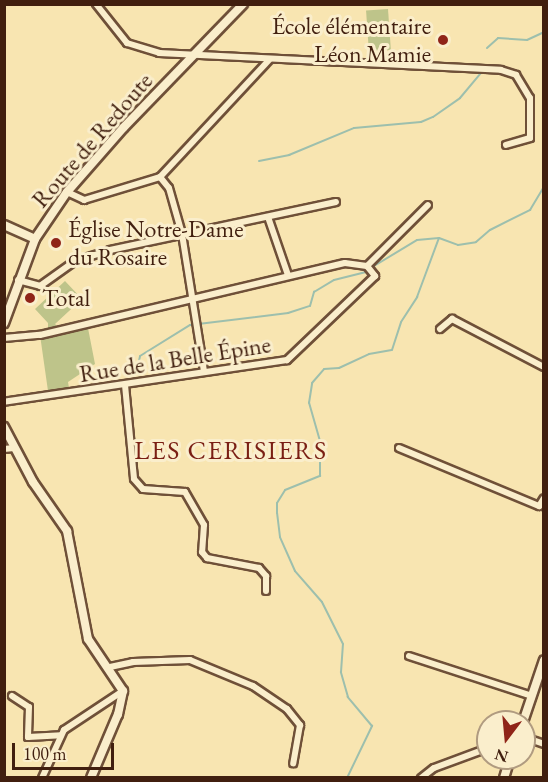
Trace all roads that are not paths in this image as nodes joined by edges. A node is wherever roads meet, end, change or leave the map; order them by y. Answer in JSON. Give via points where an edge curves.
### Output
{"nodes":[{"id":1,"x":96,"y":4,"type":"edge"},
{"id":2,"x":243,"y":4,"type":"edge"},
{"id":3,"x":195,"y":54,"type":"junction"},
{"id":4,"x":269,"y":60,"type":"junction"},
{"id":5,"x":506,"y":145,"type":"dead end"},
{"id":6,"x":160,"y":177,"type":"junction"},
{"id":7,"x":67,"y":192,"type":"junction"},
{"id":8,"x":336,"y":202,"type":"dead end"},
{"id":9,"x":428,"y":205,"type":"dead end"},
{"id":10,"x":268,"y":217,"type":"junction"},
{"id":11,"x":4,"y":225,"type":"edge"},
{"id":12,"x":182,"y":234,"type":"junction"},
{"id":13,"x":35,"y":238,"type":"junction"},
{"id":14,"x":367,"y":266,"type":"junction"},
{"id":15,"x":288,"y":275,"type":"junction"},
{"id":16,"x":18,"y":280,"type":"junction"},
{"id":17,"x":194,"y":298,"type":"junction"},
{"id":18,"x":4,"y":323,"type":"edge"},
{"id":19,"x":440,"y":329,"type":"dead end"},
{"id":20,"x":4,"y":338,"type":"edge"},
{"id":21,"x":543,"y":367,"type":"edge"},
{"id":22,"x":204,"y":371,"type":"junction"},
{"id":23,"x":125,"y":385,"type":"junction"},
{"id":24,"x":4,"y":402,"type":"edge"},
{"id":25,"x":4,"y":427,"type":"edge"},
{"id":26,"x":399,"y":448,"type":"dead end"},
{"id":27,"x":9,"y":449,"type":"edge"},
{"id":28,"x":543,"y":498,"type":"edge"},
{"id":29,"x":266,"y":591,"type":"dead end"},
{"id":30,"x":409,"y":656,"type":"dead end"},
{"id":31,"x":543,"y":660,"type":"edge"},
{"id":32,"x":110,"y":667,"type":"junction"},
{"id":33,"x":123,"y":691,"type":"junction"},
{"id":34,"x":12,"y":696,"type":"dead end"},
{"id":35,"x":532,"y":696,"type":"junction"},
{"id":36,"x":527,"y":710,"type":"edge"},
{"id":37,"x":62,"y":735,"type":"junction"},
{"id":38,"x":476,"y":752,"type":"edge"},
{"id":39,"x":293,"y":763,"type":"dead end"},
{"id":40,"x":42,"y":777,"type":"edge"},
{"id":41,"x":91,"y":777,"type":"edge"},
{"id":42,"x":422,"y":777,"type":"edge"}],
"edges":[{"from":1,"to":3,"type":"street","via":[[127,43],[140,50]]},
{"from":2,"to":3,"type":"main road","name":"Route de Redoute"},
{"from":3,"to":4,"type":"street"},
{"from":3,"to":7,"type":"main road","name":"Route de Redoute"},
{"from":4,"to":5,"type":"street","via":[[501,69],[516,75],[530,98],[530,138]]},
{"from":4,"to":6,"type":"street"},
{"from":6,"to":7,"type":"street","via":[[84,200]]},
{"from":6,"to":12,"type":"street","via":[[169,188]]},
{"from":7,"to":13,"type":"main road","name":"Route de Redoute"},
{"from":8,"to":10,"type":"street"},
{"from":9,"to":14,"type":"street"},
{"from":10,"to":12,"type":"street"},
{"from":10,"to":15,"type":"street"},
{"from":11,"to":13,"type":"street"},
{"from":12,"to":16,"type":"street","via":[[75,261],[40,286]]},
{"from":12,"to":17,"type":"street"},
{"from":13,"to":16,"type":"main road","name":"Route de Redoute"},
{"from":14,"to":15,"type":"street","via":[[345,263]]},
{"from":14,"to":22,"type":"street","name":"Rue de la Belle Épine","via":[[375,276],[373,281],[287,360]]},
{"from":15,"to":17,"type":"street"},
{"from":16,"to":18,"type":"main road","name":"Route de Redoute"},
{"from":17,"to":20,"type":"street","via":[[40,335]]},
{"from":17,"to":22,"type":"street"},
{"from":19,"to":21,"type":"street","via":[[452,319]]},
{"from":22,"to":23,"type":"street","name":"Rue de la Belle Épine"},
{"from":23,"to":24,"type":"street","name":"Rue de la Belle Épine"},
{"from":23,"to":29,"type":"street","via":[[134,479],[144,489],[185,492],[204,525],[202,552],[207,558],[259,568],[266,576]]},
{"from":25,"to":27,"type":"main road"},
{"from":26,"to":28,"type":"street","via":[[539,506]]},
{"from":27,"to":32,"type":"main road","via":[[67,531],[88,639]]},
{"from":30,"to":35,"type":"street"},
{"from":31,"to":35,"type":"main road"},
{"from":32,"to":33,"type":"main road"},
{"from":32,"to":39,"type":"street","via":[[190,660],[253,686],[287,709],[300,725]]},
{"from":33,"to":37,"type":"street"},
{"from":33,"to":41,"type":"main road","via":[[118,714]]},
{"from":34,"to":37,"type":"street","via":[[29,707],[28,737]]},
{"from":35,"to":36,"type":"main road"},
{"from":37,"to":40,"type":"street"},
{"from":38,"to":42,"type":"street","via":[[434,768]]}]}
